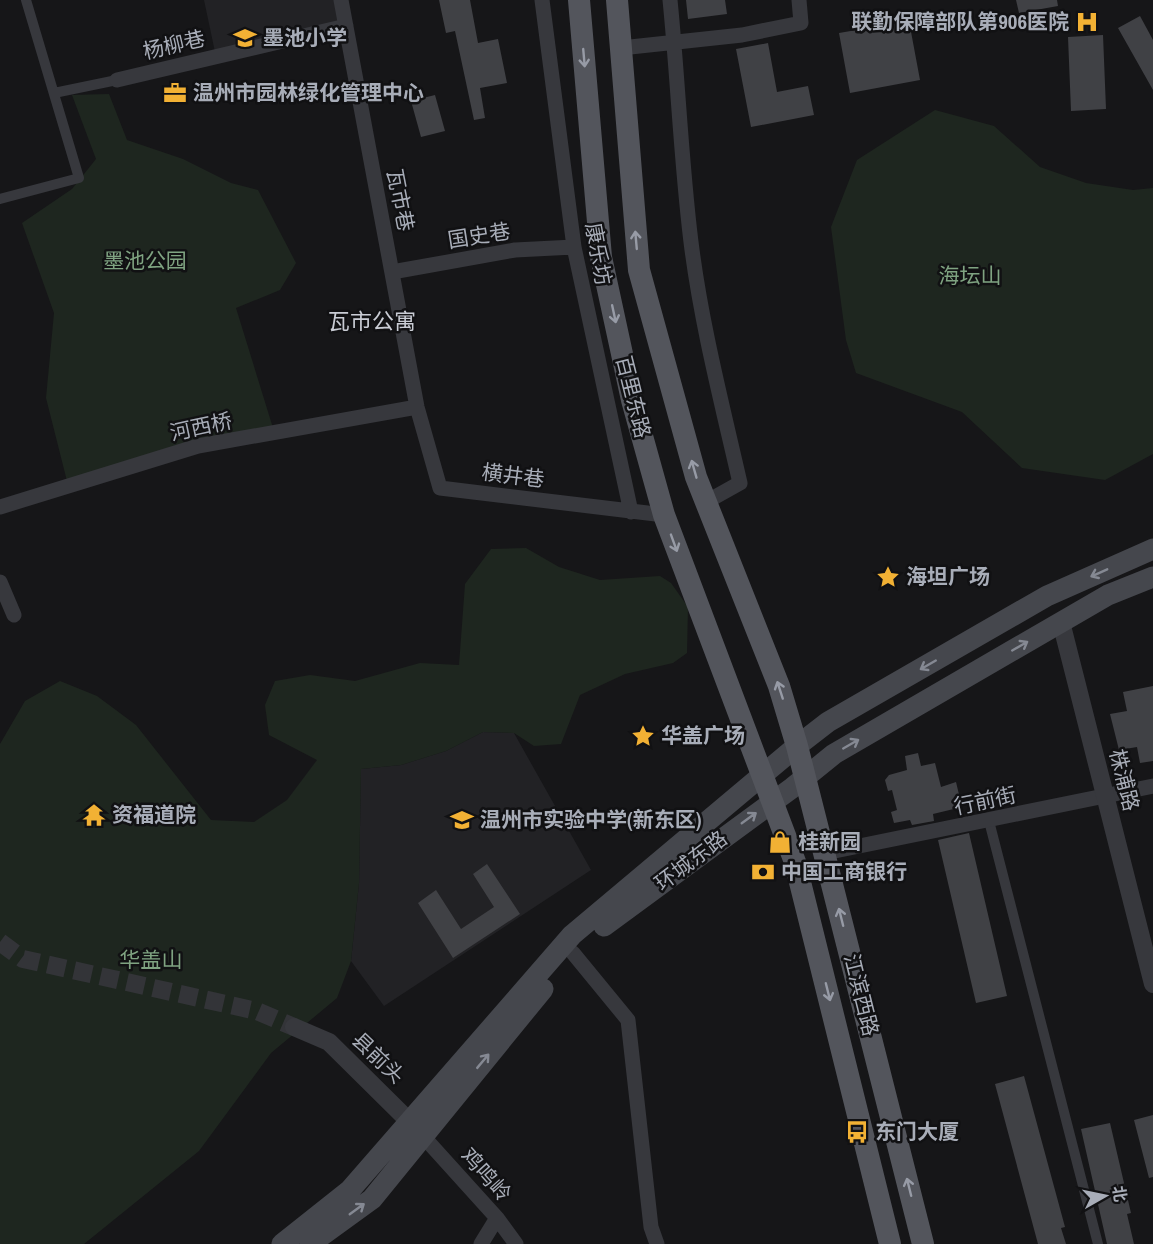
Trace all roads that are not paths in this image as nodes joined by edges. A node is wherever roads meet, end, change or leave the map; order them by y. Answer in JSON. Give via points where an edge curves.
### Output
{"nodes":[{"id":1,"x":26,"y":0,"type":"edge"},
{"id":2,"x":341,"y":0,"type":"edge"},
{"id":3,"x":542,"y":0,"type":"edge"},
{"id":4,"x":579,"y":0,"type":"edge"},
{"id":5,"x":617,"y":0,"type":"edge"},
{"id":6,"x":670,"y":0,"type":"edge"},
{"id":7,"x":799,"y":0,"type":"edge"},
{"id":8,"x":346,"y":26,"type":"junction"},
{"id":9,"x":675,"y":42,"type":"junction"},
{"id":10,"x":621,"y":48,"type":"junction"},
{"id":11,"x":117,"y":80,"type":"joint"},
{"id":12,"x":54,"y":93,"type":"junction"},
{"id":13,"x":0,"y":199,"type":"edge"},
{"id":14,"x":574,"y":247,"type":"junction"},
{"id":15,"x":392,"y":272,"type":"junction"},
{"id":16,"x":417,"y":407,"type":"junction"},
{"id":17,"x":706,"y":502,"type":"junction"},
{"id":18,"x":0,"y":507,"type":"edge"},
{"id":19,"x":631,"y":512,"type":"junction"},
{"id":20,"x":664,"y":515,"type":"junction"},
{"id":21,"x":1153,"y":549,"type":"edge"},
{"id":22,"x":1153,"y":577,"type":"edge"},
{"id":23,"x":0,"y":582,"type":"edge"},
{"id":24,"x":14,"y":615,"type":"dead end"},
{"id":25,"x":1061,"y":622,"type":"junction"},
{"id":26,"x":797,"y":746,"type":"junction"},
{"id":27,"x":764,"y":775,"type":"junction"},
{"id":28,"x":804,"y":778,"type":"junction"},
{"id":29,"x":1153,"y":786,"type":"edge"},
{"id":30,"x":1106,"y":797,"type":"junction"},
{"id":31,"x":773,"y":801,"type":"junction"},
{"id":32,"x":989,"y":821,"type":"junction"},
{"id":33,"x":825,"y":853,"type":"junction"},
{"id":34,"x":573,"y":953,"type":"junction"},
{"id":35,"x":1153,"y":984,"type":"edge"},
{"id":36,"x":294,"y":1028,"type":"tunnel mouth"},
{"id":37,"x":416,"y":1128,"type":"junction"},
{"id":38,"x":497,"y":1218,"type":"junction"},
{"id":39,"x":282,"y":1244,"type":"edge"},
{"id":40,"x":310,"y":1244,"type":"edge"},
{"id":41,"x":481,"y":1244,"type":"edge"},
{"id":42,"x":516,"y":1244,"type":"edge"},
{"id":43,"x":657,"y":1244,"type":"edge"},
{"id":44,"x":890,"y":1244,"type":"edge"},
{"id":45,"x":923,"y":1244,"type":"edge"},
{"id":46,"x":1098,"y":1244,"type":"edge"}],
"edges":[{"from":1,"to":12,"type":"street"},
{"from":2,"to":8,"type":"street","name":"瓦市巷"},
{"from":3,"to":14,"type":"street","name":"康乐坊"},
{"from":4,"to":20,"type":"main road","name":"百里东路","one_way":true,"via":[[601,257],[632,399]]},
{"from":5,"to":10,"type":"main road","name":"百里东路"},
{"from":6,"to":9,"type":"street"},
{"from":7,"to":9,"type":"street","via":[[801,23],[742,35]]},
{"from":8,"to":11,"type":"street","name":"杨柳巷"},
{"from":8,"to":15,"type":"street","name":"瓦市巷"},
{"from":9,"to":10,"type":"street"},
{"from":9,"to":17,"type":"street","via":[[679,134],[691,244],[712,364],[740,483]]},
{"from":17,"to":10,"type":"main road","name":"百里东路","one_way":true,"via":[[639,270]]},
{"from":11,"to":12,"type":"street"},
{"from":12,"to":13,"type":"street","via":[[79,178]]},
{"from":14,"to":15,"type":"street","name":"国史巷","via":[[515,250]]},
{"from":14,"to":19,"type":"street","name":"康乐坊"},
{"from":15,"to":16,"type":"street","name":"瓦市巷"},
{"from":16,"to":18,"type":"street","name":"河西桥","via":[[198,446]]},
{"from":16,"to":19,"type":"street","name":"横井巷","via":[[440,488]]},
{"from":26,"to":17,"type":"main road","name":"百里东路","one_way":true,"via":[[779,686]]},
{"from":19,"to":20,"type":"street","name":"横井巷"},
{"from":20,"to":27,"type":"main road","name":"百里东路","one_way":true},
{"from":21,"to":26,"type":"main road","name":"环城东路","one_way":true,"via":[[1047,596],[828,722]]},
{"from":22,"to":25,"type":"main road","name":"环城东路","via":[[1108,595]]},
{"from":23,"to":24,"type":"street"},
{"from":28,"to":25,"type":"main road","name":"环城东路","one_way":true,"via":[[834,754]]},
{"from":25,"to":30,"type":"street","name":"株浦路"},
{"from":26,"to":27,"type":"main road","name":"环城东路"},
{"from":26,"to":28,"type":"main road","name":"江滨西路"},
{"from":27,"to":31,"type":"main road","name":"江滨西路"},
{"from":27,"to":37,"type":"main road","name":"环城东路","via":[[572,935]]},
{"from":28,"to":31,"type":"main road","name":"环城东路"},
{"from":28,"to":33,"type":"main road","name":"江滨西路"},
{"from":29,"to":30,"type":"street","name":"行前街"},
{"from":30,"to":32,"type":"street","name":"行前街"},
{"from":30,"to":35,"type":"street","name":"株浦路"},
{"from":34,"to":31,"type":"main road","name":"环城东路","one_way":true,"via":[[584,940]]},
{"from":31,"to":44,"type":"main road","name":"江滨西路","one_way":true,"via":[[795,862]]},
{"from":32,"to":33,"type":"street","name":"行前街"},
{"from":32,"to":46,"type":"street"},
{"from":45,"to":33,"type":"main road","name":"江滨西路","one_way":true},
{"from":37,"to":34,"type":"main road","name":"环城东路","one_way":true},
{"from":34,"to":43,"type":"street","via":[[628,1020],[651,1227]]},
{"from":36,"to":37,"type":"street","name":"县前头","via":[[328,1042]]},
{"from":37,"to":38,"type":"street","name":"鸡鸣岭"},
{"from":37,"to":39,"type":"main road","name":"环城东路","via":[[350,1190]]},
{"from":40,"to":37,"type":"main road","name":"环城东路","one_way":true,"via":[[372,1199]]},
{"from":38,"to":41,"type":"street"},
{"from":38,"to":42,"type":"street","name":"鸡鸣岭"}]}
